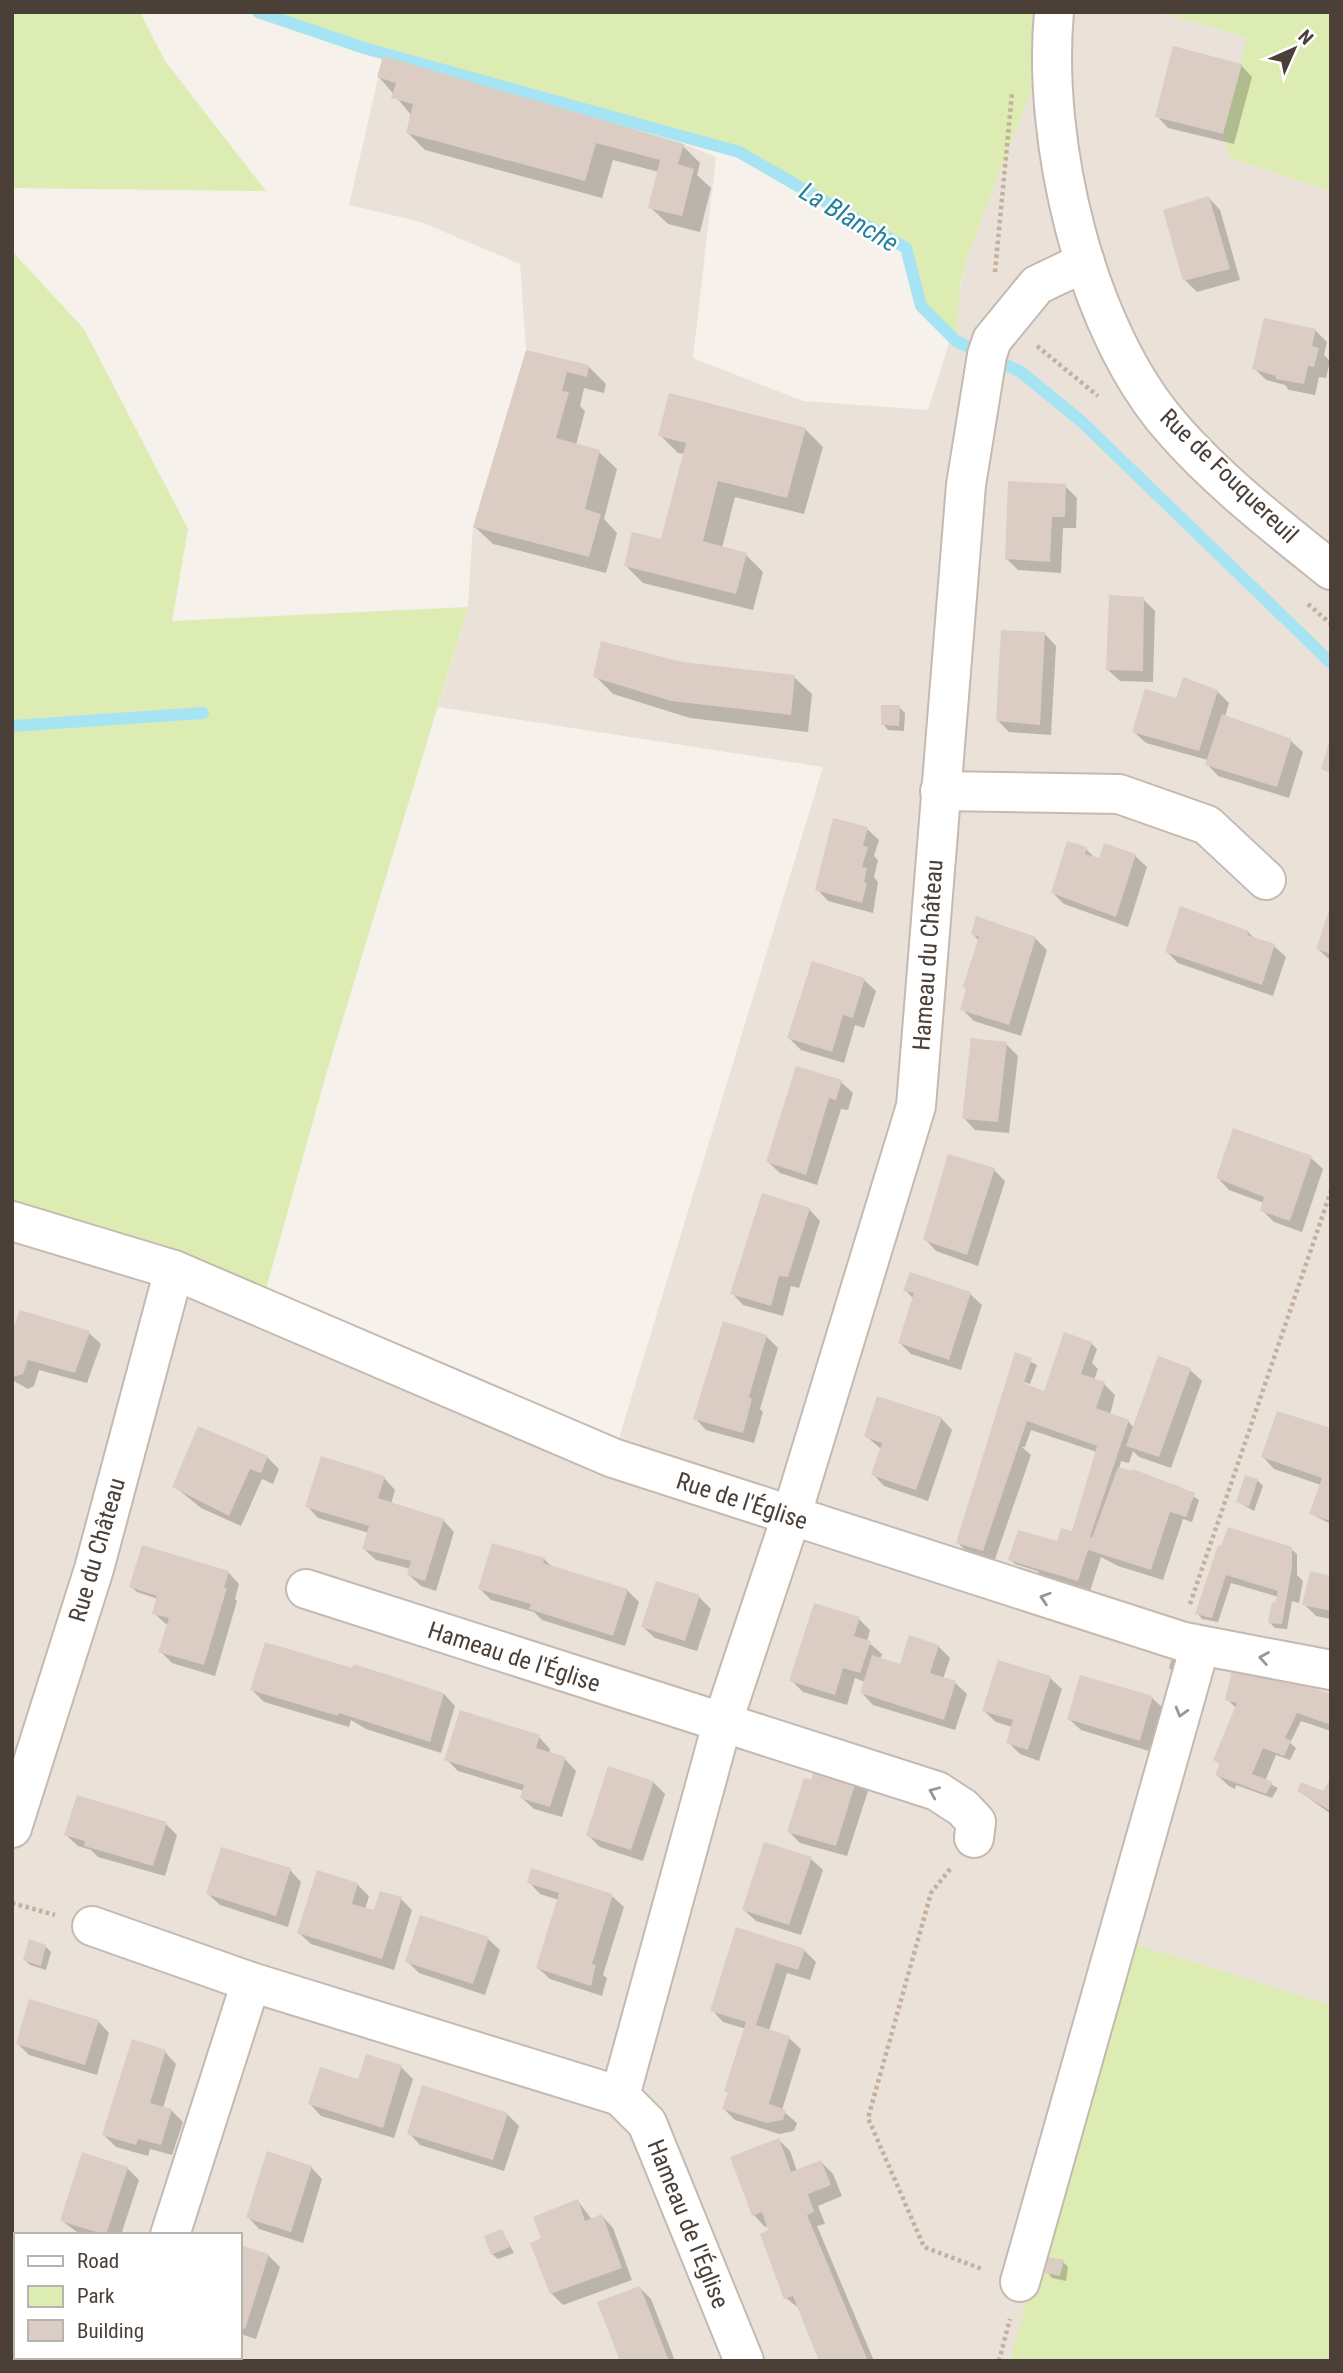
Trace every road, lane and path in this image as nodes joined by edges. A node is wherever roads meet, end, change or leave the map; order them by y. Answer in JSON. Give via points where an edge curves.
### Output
{"nodes":[{"id":1,"x":1054,"y":12,"type":"edge"},
{"id":2,"x":1013,"y":84,"type":"dead end"},
{"id":3,"x":1085,"y":262,"type":"junction"},
{"id":4,"x":994,"y":346,"type":"junction"},
{"id":5,"x":1331,"y":570,"type":"edge"},
{"id":6,"x":940,"y":791,"type":"junction"},
{"id":7,"x":1266,"y":880,"type":"dead end"},
{"id":8,"x":1331,"y":1191,"type":"edge"},
{"id":9,"x":12,"y":1221,"type":"edge"},
{"id":10,"x":174,"y":1270,"type":"junction"},
{"id":11,"x":791,"y":1517,"type":"junction"},
{"id":12,"x":306,"y":1589,"type":"dead end"},
{"id":13,"x":1192,"y":1644,"type":"junction"},
{"id":14,"x":1331,"y":1670,"type":"edge"},
{"id":15,"x":722,"y":1724,"type":"junction"},
{"id":16,"x":12,"y":1828,"type":"edge"},
{"id":17,"x":974,"y":1838,"type":"joint"},
{"id":18,"x":92,"y":1926,"type":"dead end"},
{"id":19,"x":251,"y":1982,"type":"junction"},
{"id":20,"x":620,"y":2096,"type":"junction"},
{"id":21,"x":171,"y":2233,"type":"edge"},
{"id":22,"x":1020,"y":2282,"type":"joint"},
{"id":23,"x":744,"y":2361,"type":"edge"}],
"edges":[{"from":1,"to":3,"type":"street","name":"Rue de Fouquereuil","via":[[1059,160]]},
{"from":2,"to":4,"type":"path","via":[[990,304]]},
{"from":3,"to":4,"type":"street","via":[[1037,285]]},
{"from":3,"to":5,"type":"street","name":"Rue de Fouquereuil","via":[[1124,362],[1172,428],[1269,520]]},
{"from":4,"to":6,"type":"street","name":"Hameau du Château","via":[[966,485]]},
{"from":6,"to":7,"type":"street","via":[[1119,794],[1207,825]]},
{"from":6,"to":11,"type":"street","name":"Hameau du Château","via":[[916,1106]]},
{"from":8,"to":13,"type":"path","via":[[1184,1621]]},
{"from":9,"to":10,"type":"street","name":"Rue de l'Église"},
{"from":10,"to":11,"type":"street","name":"Rue de l'Église","via":[[613,1458]]},
{"from":10,"to":16,"type":"street","name":"Rue du Château","via":[[94,1569]]},
{"from":13,"to":11,"type":"street","name":"Rue de l'Église","one_way":true},
{"from":11,"to":15,"type":"street"},
{"from":12,"to":15,"type":"street","name":"Hameau de l'Église"},
{"from":14,"to":13,"type":"street","name":"Rue de l'Église","one_way":true},
{"from":13,"to":22,"type":"street","one_way":true,"via":[[1130,1893]]},
{"from":17,"to":15,"type":"street","name":"Hameau de l'Église","one_way":true,"via":[[976,1822],[937,1791]]},
{"from":15,"to":20,"type":"street"},
{"from":17,"to":22,"type":"path","via":[[931,1893],[868,2118],[924,2247]]},
{"from":18,"to":19,"type":"street","name":"Hameau de l'Église"},
{"from":19,"to":20,"type":"street","name":"Hameau de l'Église"},
{"from":19,"to":21,"type":"street"},
{"from":20,"to":23,"type":"street","name":"Hameau de l'Église","via":[[647,2123]]}]}
